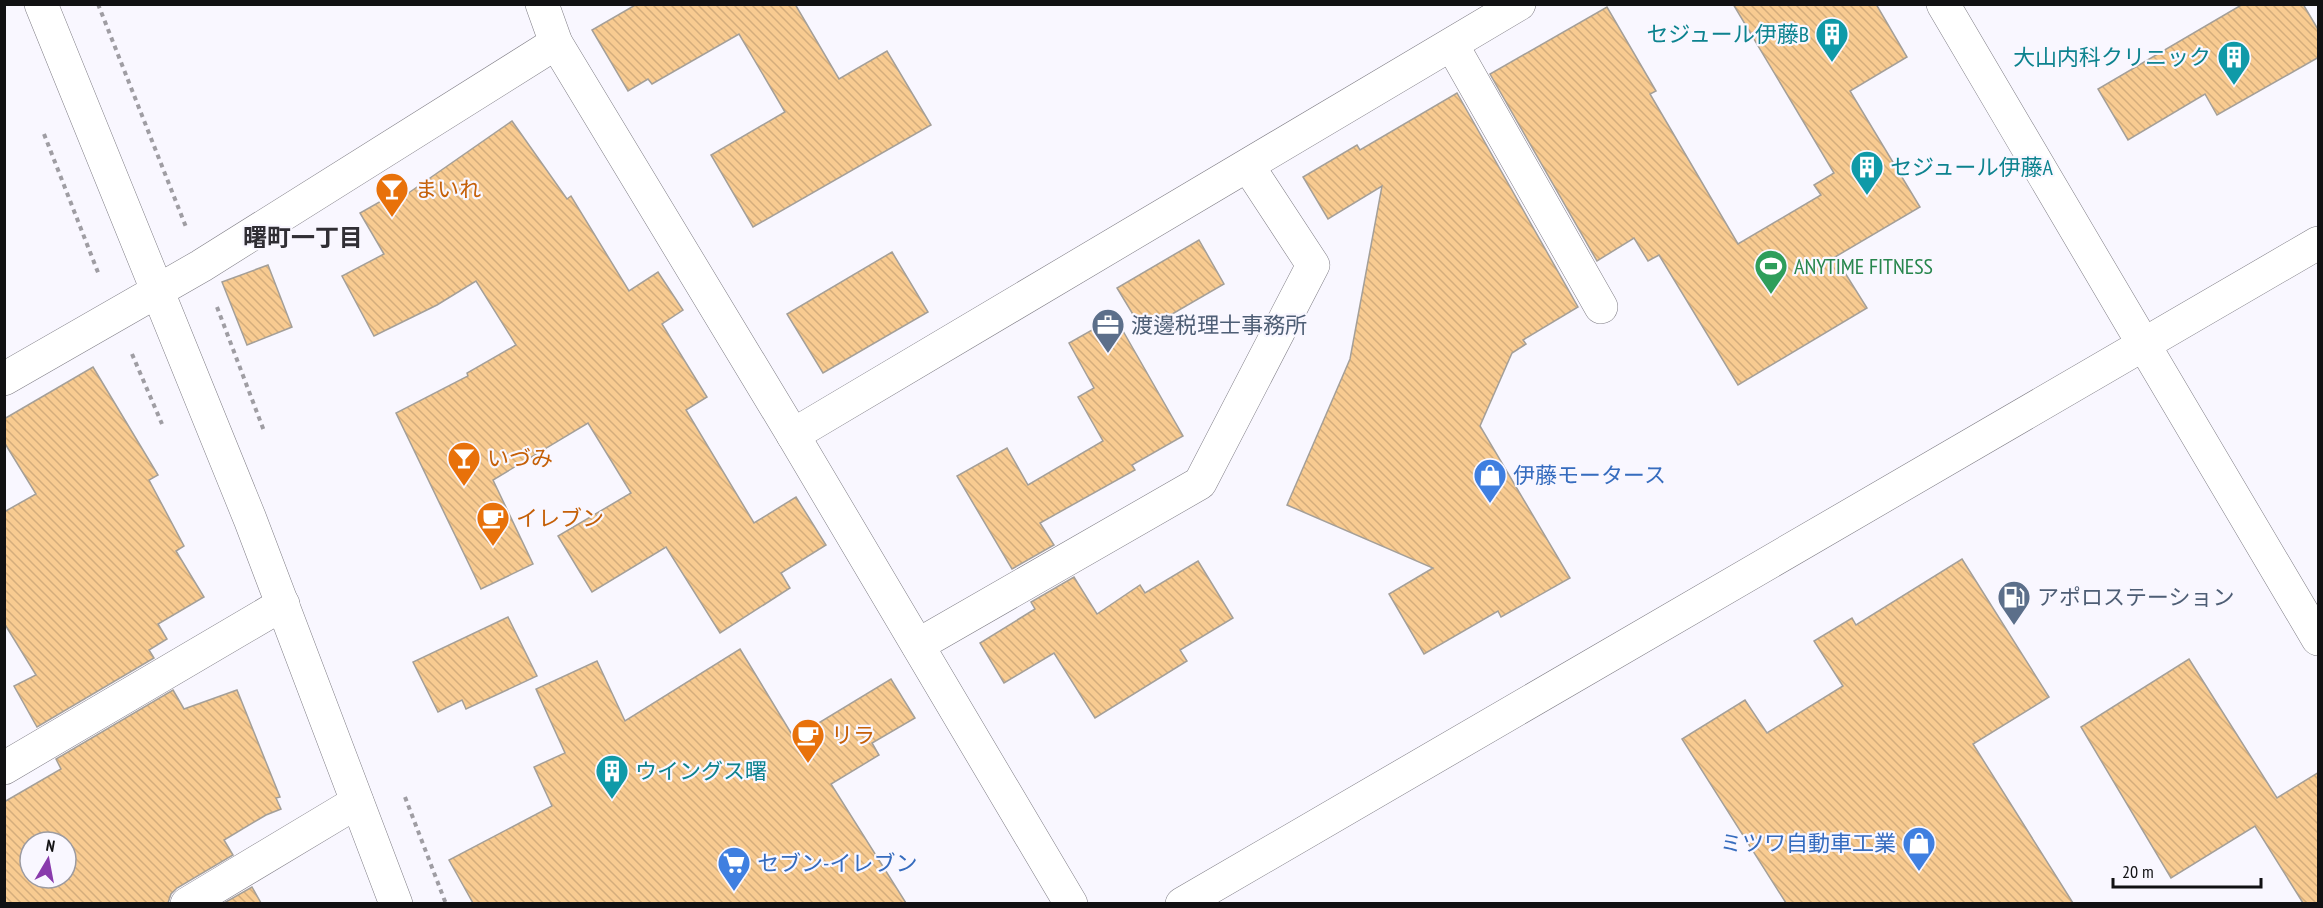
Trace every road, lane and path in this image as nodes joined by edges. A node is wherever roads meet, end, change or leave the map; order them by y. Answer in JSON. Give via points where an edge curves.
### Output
{"nodes":[{"id":1,"x":41,"y":4,"type":"edge"},
{"id":2,"x":542,"y":4,"type":"edge"},
{"id":3,"x":1519,"y":4,"type":"edge"},
{"id":4,"x":1944,"y":4,"type":"edge"},
{"id":5,"x":556,"y":43,"type":"junction"},
{"id":6,"x":1452,"y":45,"type":"junction"},
{"id":7,"x":1248,"y":166,"type":"junction"},
{"id":8,"x":2319,"y":243,"type":"edge"},
{"id":9,"x":156,"y":291,"type":"junction"},
{"id":10,"x":1601,"y":307,"type":"dead end"},
{"id":11,"x":2144,"y":345,"type":"junction"},
{"id":12,"x":4,"y":379,"type":"edge"},
{"id":13,"x":793,"y":435,"type":"junction"},
{"id":14,"x":283,"y":604,"type":"junction"},
{"id":15,"x":2319,"y":639,"type":"edge"},
{"id":16,"x":918,"y":645,"type":"junction"},
{"id":17,"x":4,"y":768,"type":"edge"},
{"id":18,"x":357,"y":802,"type":"junction"},
{"id":19,"x":187,"y":903,"type":"edge"},
{"id":20,"x":396,"y":903,"type":"edge"},
{"id":21,"x":1071,"y":903,"type":"edge"},
{"id":22,"x":1182,"y":903,"type":"edge"}],
"edges":[{"from":1,"to":9,"type":"street"},
{"from":2,"to":5,"type":"street"},
{"from":3,"to":6,"type":"street"},
{"from":4,"to":11,"type":"street"},
{"from":5,"to":9,"type":"street"},
{"from":5,"to":13,"type":"street"},
{"from":6,"to":7,"type":"street"},
{"from":6,"to":10,"type":"street"},
{"from":7,"to":13,"type":"street"},
{"from":7,"to":16,"type":"street","via":[[1313,265],[1200,483]]},
{"from":8,"to":11,"type":"street"},
{"from":9,"to":12,"type":"street"},
{"from":9,"to":14,"type":"street"},
{"from":11,"to":15,"type":"street"},
{"from":11,"to":22,"type":"street"},
{"from":13,"to":16,"type":"street"},
{"from":14,"to":17,"type":"street"},
{"from":14,"to":18,"type":"street"},
{"from":16,"to":21,"type":"street"},
{"from":18,"to":19,"type":"street"},
{"from":18,"to":20,"type":"street"}]}
